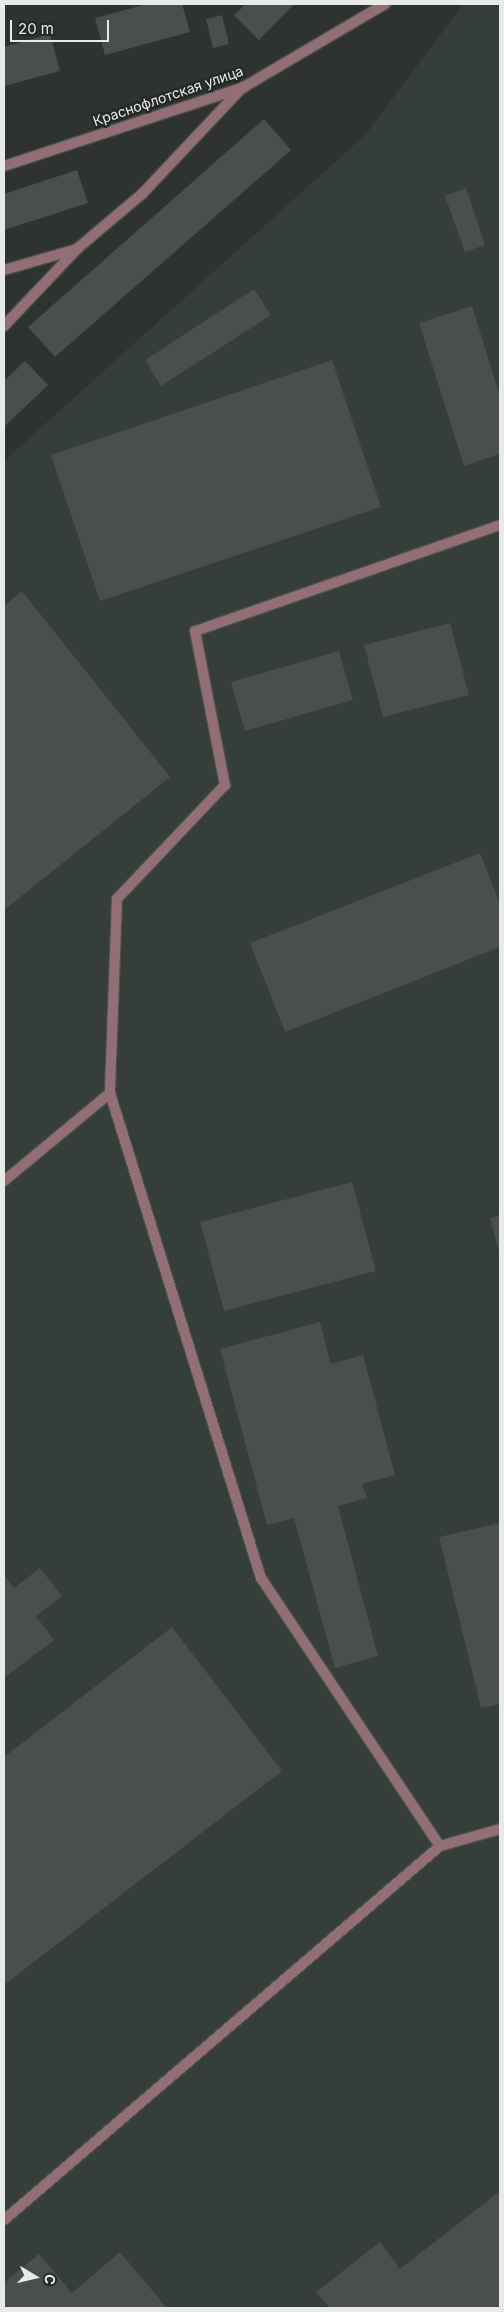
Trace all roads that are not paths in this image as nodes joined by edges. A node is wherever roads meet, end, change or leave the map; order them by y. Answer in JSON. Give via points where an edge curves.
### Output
{"nodes":[{"id":1,"x":385,"y":4,"type":"edge"},
{"id":2,"x":244,"y":87,"type":"junction"},
{"id":3,"x":4,"y":166,"type":"edge"},
{"id":4,"x":78,"y":248,"type":"junction"},
{"id":5,"x":4,"y":270,"type":"edge"},
{"id":6,"x":4,"y":326,"type":"edge"},
{"id":7,"x":499,"y":528,"type":"edge"},
{"id":8,"x":110,"y":1093,"type":"junction"},
{"id":9,"x":4,"y":1181,"type":"edge"},
{"id":10,"x":500,"y":1829,"type":"edge"},
{"id":11,"x":440,"y":1846,"type":"junction"},
{"id":12,"x":4,"y":2220,"type":"edge"}],
"edges":[{"from":1,"to":2,"type":"lane","name":"Краснофлотская улица"},
{"from":2,"to":3,"type":"lane","name":"Краснофлотская улица"},
{"from":2,"to":4,"type":"lane","via":[[142,194]]},
{"from":4,"to":5,"type":"lane"},
{"from":4,"to":6,"type":"lane"},
{"from":7,"to":8,"type":"lane","via":[[195,631],[226,786],[117,899]]},
{"from":8,"to":9,"type":"lane"},
{"from":8,"to":11,"type":"lane","via":[[261,1578]]},
{"from":10,"to":11,"type":"lane"},
{"from":11,"to":12,"type":"lane"}]}
